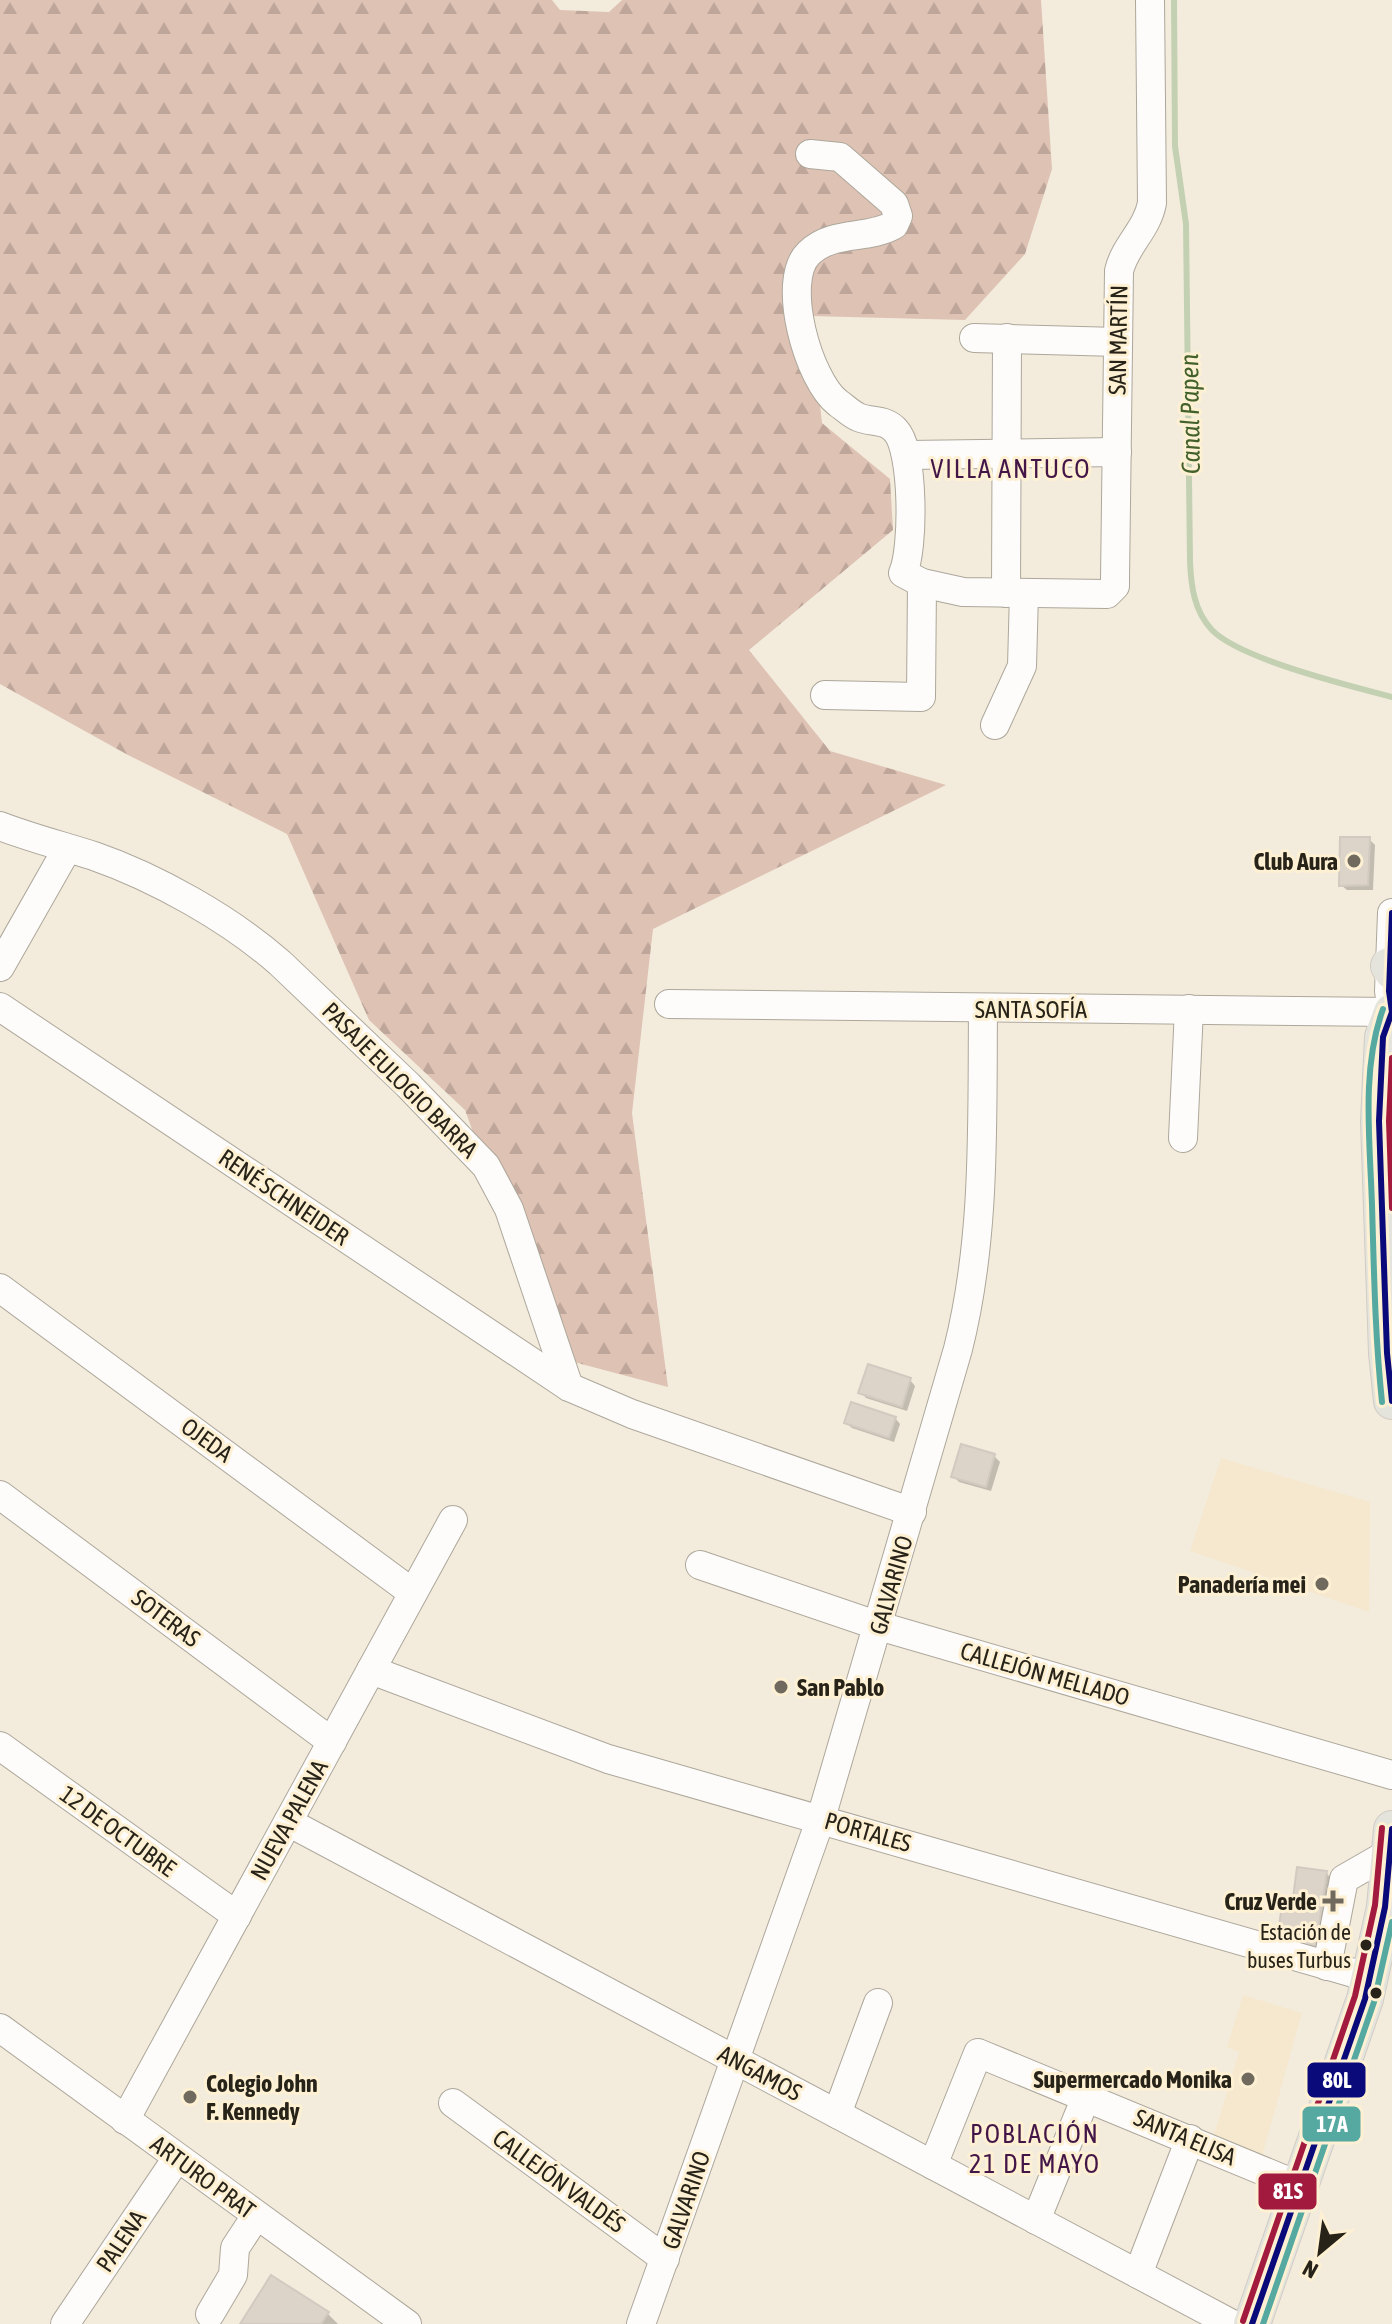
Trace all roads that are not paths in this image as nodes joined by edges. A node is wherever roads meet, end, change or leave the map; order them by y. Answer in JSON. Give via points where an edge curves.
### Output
{"nodes":[{"id":1,"x":1150,"y":0,"type":"edge"},
{"id":2,"x":810,"y":154,"type":"dead end"},
{"id":3,"x":974,"y":338,"type":"dead end"},
{"id":4,"x":1007,"y":338,"type":"junction"},
{"id":5,"x":1118,"y":342,"type":"junction"},
{"id":6,"x":1117,"y":452,"type":"junction"},
{"id":7,"x":1007,"y":453,"type":"junction"},
{"id":8,"x":908,"y":455,"type":"junction"},
{"id":9,"x":913,"y":578,"type":"junction"},
{"id":10,"x":1015,"y":593,"type":"junction"},
{"id":11,"x":825,"y":695,"type":"dead end"},
{"id":12,"x":995,"y":725,"type":"dead end"},
{"id":13,"x":0,"y":826,"type":"edge"},
{"id":14,"x":67,"y":849,"type":"junction"},
{"id":15,"x":1392,"y":913,"type":"edge"},
{"id":16,"x":0,"y":967,"type":"edge"},
{"id":17,"x":1391,"y":969,"type":"edge"},
{"id":18,"x":669,"y":1004,"type":"dead end"},
{"id":19,"x":0,"y":1007,"type":"edge"},
{"id":20,"x":983,"y":1008,"type":"junction"},
{"id":21,"x":1189,"y":1009,"type":"junction"},
{"id":22,"x":1392,"y":1012,"type":"edge"},
{"id":23,"x":1183,"y":1138,"type":"dead end"},
{"id":24,"x":0,"y":1288,"type":"edge"},
{"id":25,"x":569,"y":1387,"type":"junction"},
{"id":26,"x":1392,"y":1401,"type":"edge"},
{"id":27,"x":0,"y":1495,"type":"edge"},
{"id":28,"x":912,"y":1512,"type":"junction"},
{"id":29,"x":453,"y":1520,"type":"dead end"},
{"id":30,"x":700,"y":1565,"type":"dead end"},
{"id":31,"x":413,"y":1593,"type":"junction"},
{"id":32,"x":879,"y":1626,"type":"junction"},
{"id":33,"x":371,"y":1670,"type":"junction"},
{"id":34,"x":332,"y":1742,"type":"junction"},
{"id":35,"x":0,"y":1746,"type":"edge"},
{"id":36,"x":1392,"y":1775,"type":"edge"},
{"id":37,"x":821,"y":1818,"type":"junction"},
{"id":38,"x":288,"y":1822,"type":"junction"},
{"id":39,"x":1392,"y":1829,"type":"edge"},
{"id":40,"x":1391,"y":1852,"type":"edge"},
{"id":41,"x":237,"y":1916,"type":"junction"},
{"id":42,"x":1327,"y":1966,"type":"junction"},
{"id":43,"x":1371,"y":1978,"type":"junction"},
{"id":44,"x":878,"y":2003,"type":"dead end"},
{"id":45,"x":0,"y":2028,"type":"edge"},
{"id":46,"x":735,"y":2060,"type":"junction"},
{"id":47,"x":1086,"y":2097,"type":"junction"},
{"id":48,"x":453,"y":2103,"type":"dead end"},
{"id":49,"x":837,"y":2114,"type":"junction"},
{"id":50,"x":125,"y":2120,"type":"junction"},
{"id":51,"x":1190,"y":2139,"type":"junction"},
{"id":52,"x":177,"y":2158,"type":"junction"},
{"id":53,"x":933,"y":2165,"type":"junction"},
{"id":54,"x":1302,"y":2187,"type":"junction"},
{"id":55,"x":256,"y":2216,"type":"junction"},
{"id":56,"x":1036,"y":2220,"type":"junction"},
{"id":57,"x":665,"y":2259,"type":"junction"},
{"id":58,"x":1138,"y":2274,"type":"junction"},
{"id":59,"x":210,"y":2314,"type":"dead end"},
{"id":60,"x":391,"y":2320,"type":"edge"},
{"id":61,"x":65,"y":2324,"type":"edge"},
{"id":62,"x":641,"y":2324,"type":"edge"},
{"id":63,"x":1232,"y":2324,"type":"edge"},
{"id":64,"x":1252,"y":2324,"type":"edge"}],
"edges":[{"from":1,"to":5,"type":"street","name":"SAN MARTÍN","via":[[1152,203],[1119,271]]},
{"from":2,"to":8,"type":"street","via":[[840,157],[894,204],[898,216],[894,225],[868,235],[829,239],[807,254],[797,273],[798,302],[807,353],[821,382],[834,400],[859,418],[895,430]]},
{"from":3,"to":4,"type":"street"},
{"from":4,"to":5,"type":"street"},
{"from":4,"to":7,"type":"street"},
{"from":5,"to":6,"type":"street","name":"SAN MARTÍN"},
{"from":6,"to":7,"type":"street"},
{"from":6,"to":10,"type":"street","name":"SAN MARTÍN","via":[[1111,591]]},
{"from":7,"to":8,"type":"street"},
{"from":7,"to":10,"type":"street"},
{"from":8,"to":9,"type":"street"},
{"from":9,"to":10,"type":"street","via":[[963,592]]},
{"from":9,"to":11,"type":"street","via":[[921,697]]},
{"from":10,"to":12,"type":"street","via":[[1022,666]]},
{"from":13,"to":14,"type":"street","name":"PASAJE EULOGIO BARRA"},
{"from":14,"to":16,"type":"street"},
{"from":14,"to":25,"type":"street","name":"PASAJE EULOGIO BARRA","via":[[152,881],[262,947],[475,1152],[509,1209]]},
{"from":15,"to":17,"type":"street"},
{"from":17,"to":22,"type":"street"},
{"from":18,"to":20,"type":"street","name":"SANTA SOFÍA"},
{"from":19,"to":25,"type":"street","name":"RENÉ SCHNEIDER"},
{"from":20,"to":21,"type":"street","name":"SANTA SOFÍA"},
{"from":20,"to":28,"type":"street","name":"GALVARINO","via":[[976,1258],[958,1349]]},
{"from":21,"to":22,"type":"street","name":"SANTA SOFÍA"},
{"from":21,"to":23,"type":"street"},
{"from":22,"to":26,"type":"main road","via":[[1383,1037],[1379,1121]]},
{"from":24,"to":31,"type":"street","name":"OJEDA"},
{"from":25,"to":28,"type":"street"},
{"from":27,"to":34,"type":"street","name":"SOTERAS"},
{"from":28,"to":32,"type":"street","name":"GALVARINO"},
{"from":29,"to":31,"type":"street","name":"NUEVA PALENA"},
{"from":30,"to":32,"type":"street","name":"CALLEJÓN MELLADO"},
{"from":31,"to":33,"type":"street","name":"NUEVA PALENA"},
{"from":32,"to":36,"type":"street","name":"CALLEJÓN MELLADO"},
{"from":32,"to":37,"type":"street","name":"GALVARINO"},
{"from":33,"to":34,"type":"street","name":"NUEVA PALENA"},
{"from":33,"to":37,"type":"street","name":"PORTALES","via":[[608,1759]]},
{"from":34,"to":38,"type":"street","name":"NUEVA PALENA"},
{"from":35,"to":41,"type":"street","name":"12 DE OCTUBRE"},
{"from":37,"to":42,"type":"street","name":"PORTALES"},
{"from":37,"to":46,"type":"street","name":"GALVARINO"},
{"from":38,"to":41,"type":"street","name":"NUEVA PALENA"},
{"from":38,"to":46,"type":"street","name":"ANGAMOS"},
{"from":39,"to":40,"type":"main road"},
{"from":40,"to":42,"type":"street","via":[[1344,1879]]},
{"from":40,"to":43,"type":"main road"},
{"from":41,"to":50,"type":"street","name":"NUEVA PALENA"},
{"from":42,"to":43,"type":"street","name":"PORTALES"},
{"from":43,"to":54,"type":"main road"},
{"from":44,"to":49,"type":"street"},
{"from":45,"to":50,"type":"street","name":"ARTURO PRAT"},
{"from":46,"to":49,"type":"street","name":"ANGAMOS"},
{"from":46,"to":57,"type":"street","name":"GALVARINO"},
{"from":47,"to":51,"type":"street","name":"SANTA ELISA"},
{"from":47,"to":53,"type":"street","name":"SANTA ELISA","via":[[978,2053]]},
{"from":47,"to":56,"type":"street"},
{"from":48,"to":57,"type":"street","name":"CALLEJÓN VALDÉS"},
{"from":49,"to":53,"type":"street","name":"ANGAMOS"},
{"from":50,"to":52,"type":"street","name":"ARTURO PRAT"},
{"from":51,"to":54,"type":"street","name":"SANTA ELISA"},
{"from":51,"to":58,"type":"street"},
{"from":52,"to":55,"type":"street","name":"ARTURO PRAT"},
{"from":52,"to":61,"type":"street","name":"PALENA"},
{"from":53,"to":56,"type":"street","name":"ANGAMOS"},
{"from":54,"to":64,"type":"main road"},
{"from":55,"to":59,"type":"street","via":[[235,2248],[233,2275]]},
{"from":55,"to":60,"type":"street","name":"ARTURO PRAT"},
{"from":56,"to":58,"type":"street","name":"ANGAMOS"},
{"from":57,"to":62,"type":"street","name":"GALVARINO"},
{"from":58,"to":63,"type":"street","name":"ANGAMOS"}]}
